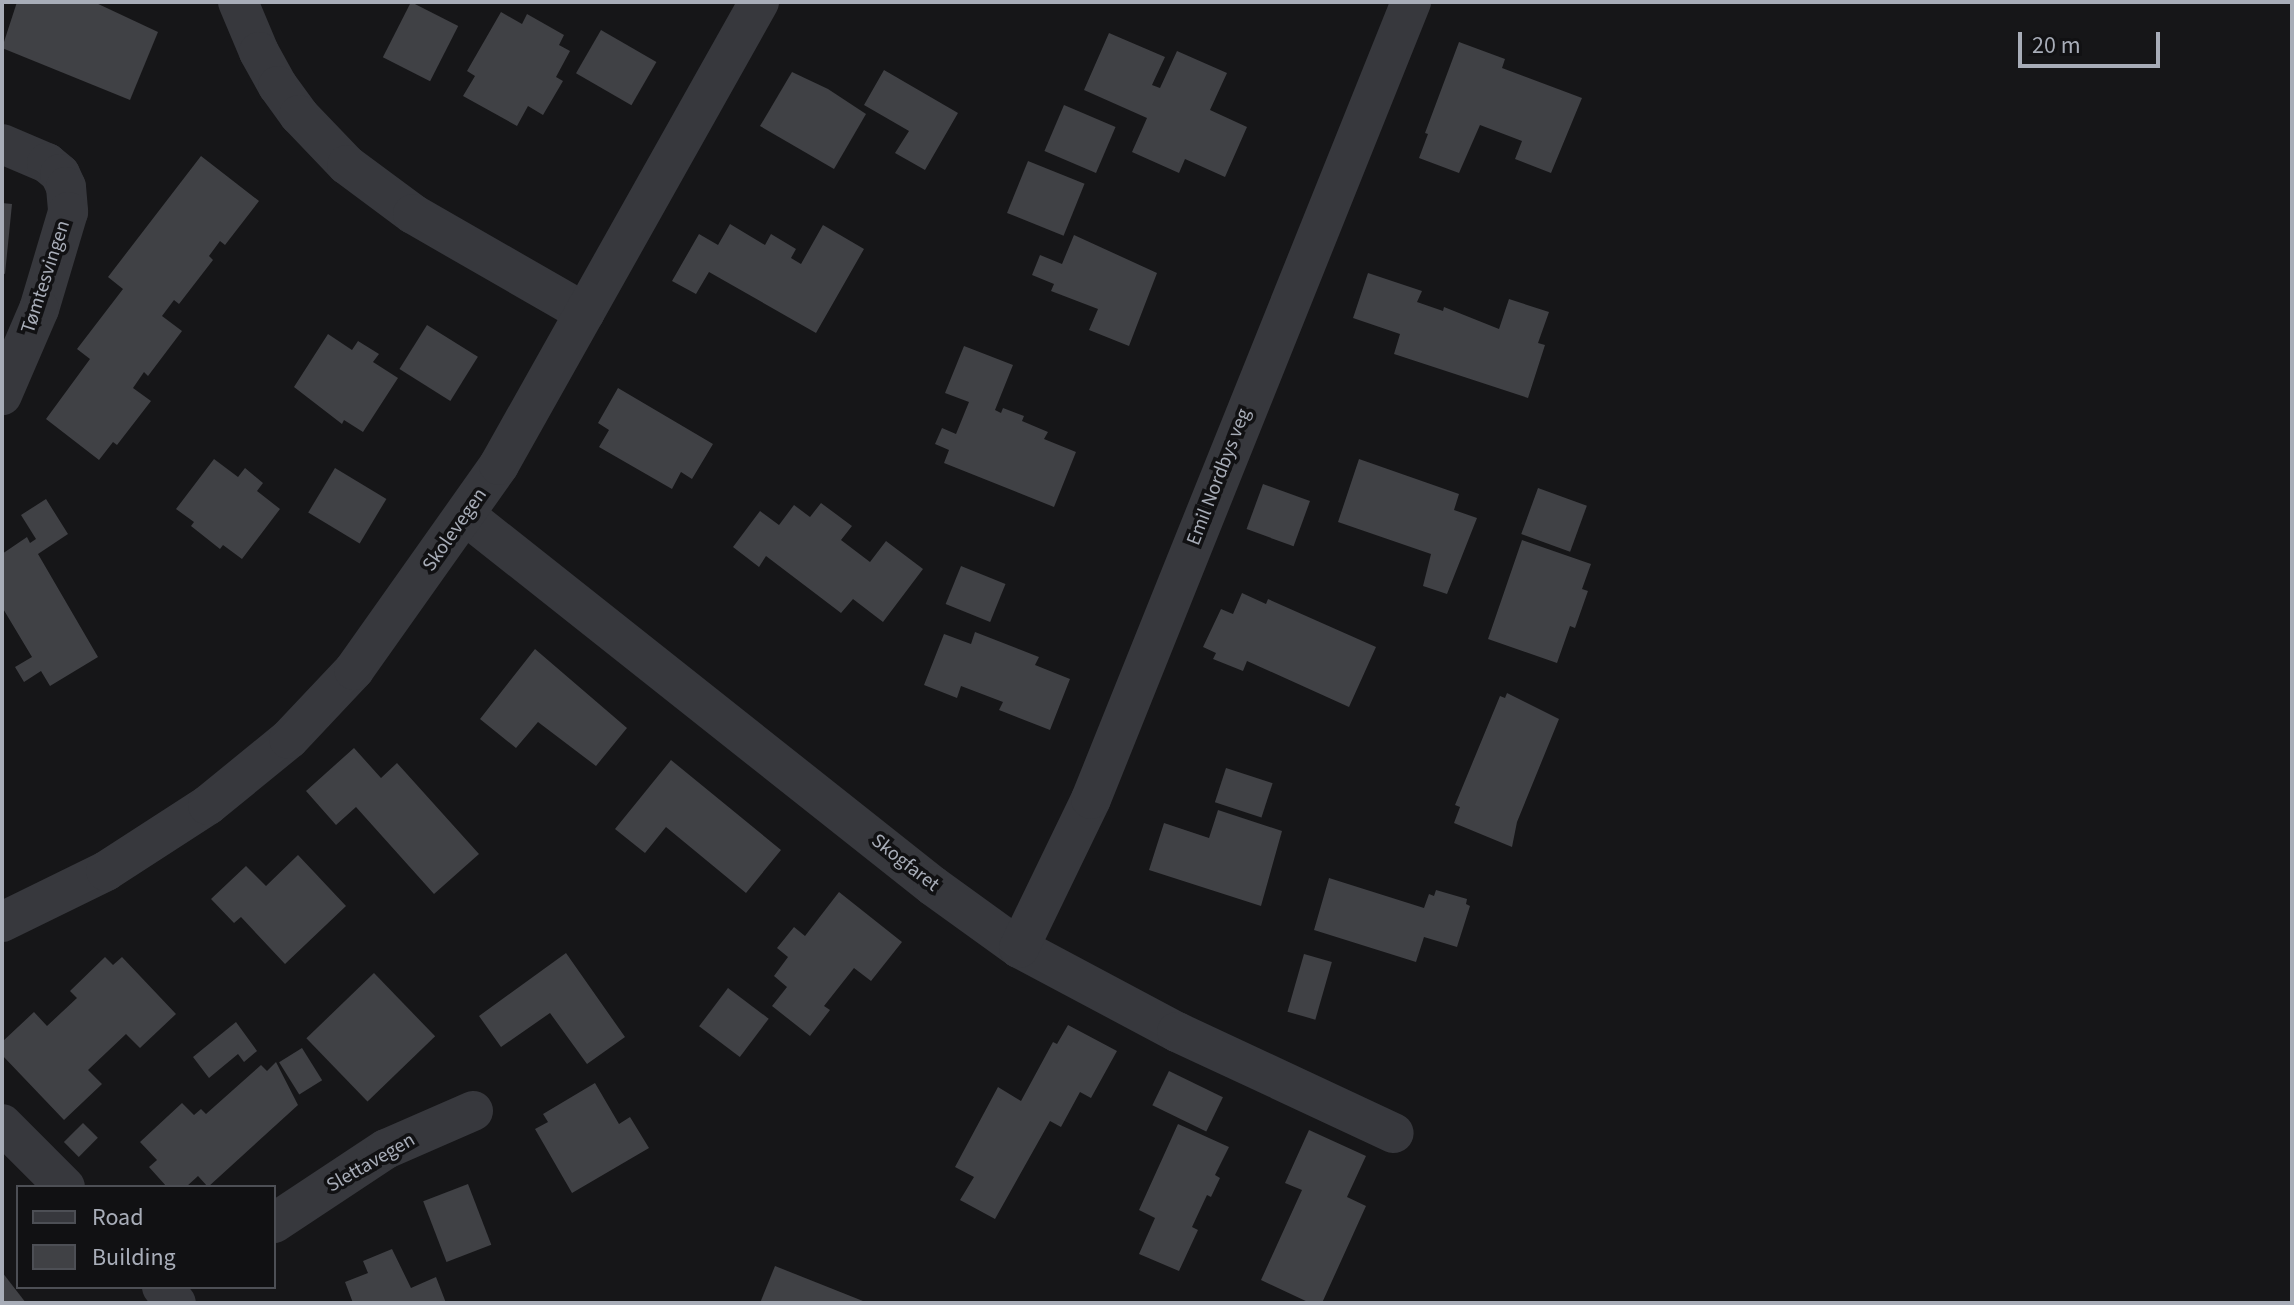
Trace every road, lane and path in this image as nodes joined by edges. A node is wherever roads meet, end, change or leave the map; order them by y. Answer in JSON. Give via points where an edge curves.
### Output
{"nodes":[{"id":1,"x":238,"y":2,"type":"edge"},
{"id":2,"x":759,"y":2,"type":"edge"},
{"id":3,"x":1411,"y":2,"type":"edge"},
{"id":4,"x":2,"y":144,"type":"edge"},
{"id":5,"x":585,"y":313,"type":"junction"},
{"id":6,"x":2,"y":395,"type":"edge"},
{"id":7,"x":465,"y":515,"type":"junction"},
{"id":8,"x":2,"y":922,"type":"edge"},
{"id":9,"x":1019,"y":948,"type":"junction"},
{"id":10,"x":473,"y":1111,"type":"dead end"},
{"id":11,"x":2,"y":1124,"type":"edge"},
{"id":12,"x":1394,"y":1133,"type":"dead end"},
{"id":13,"x":63,"y":1185,"type":"edge"},
{"id":14,"x":276,"y":1222,"type":"edge"}],
"edges":[{"from":1,"to":5,"type":"street","via":[[278,86],[347,165],[413,214]]},
{"from":2,"to":5,"type":"street","name":"Skolevegen"},
{"from":3,"to":9,"type":"street","name":"Emil Nordbys veg","via":[[1091,799]]},
{"from":4,"to":6,"type":"street","name":"Tømtesvingen","via":[[60,174],[68,212],[39,309]]},
{"from":5,"to":7,"type":"street","name":"Skolevegen"},
{"from":7,"to":8,"type":"street","name":"Skolevegen","via":[[354,670],[265,760],[158,839]]},
{"from":7,"to":9,"type":"street","name":"Skogfaret","via":[[933,886]]},
{"from":9,"to":12,"type":"street","name":"Skogfaret","via":[[1177,1032]]},
{"from":10,"to":14,"type":"street","name":"Slettavegen","via":[[386,1149]]},
{"from":11,"to":13,"type":"street"}]}
